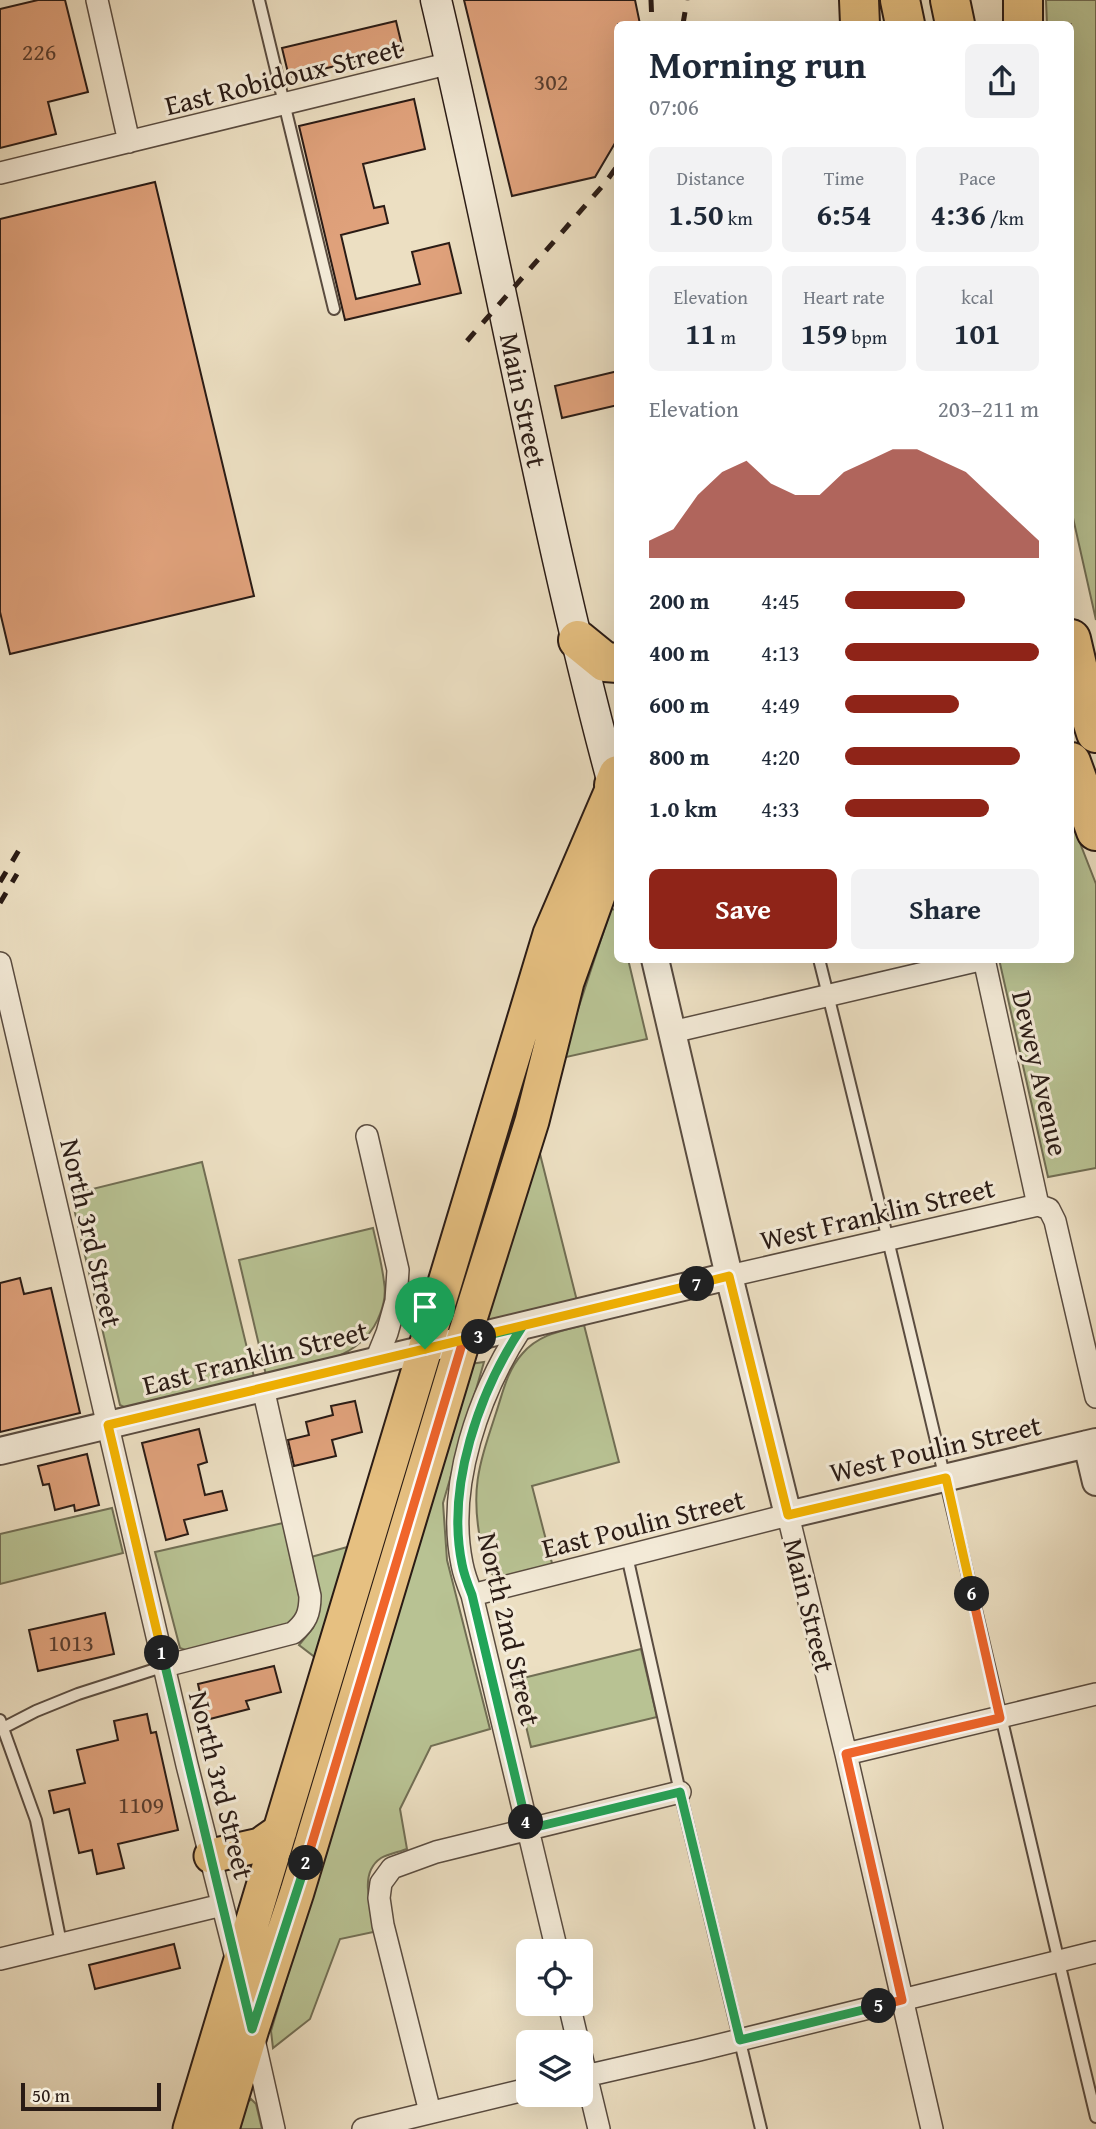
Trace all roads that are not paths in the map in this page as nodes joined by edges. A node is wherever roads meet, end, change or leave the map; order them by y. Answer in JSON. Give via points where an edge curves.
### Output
{"nodes":[{"id":1,"x":97,"y":0,"type":"edge"},
{"id":2,"x":259,"y":0,"type":"edge"},
{"id":3,"x":436,"y":0,"type":"edge"},
{"id":4,"x":859,"y":0,"type":"edge"},
{"id":5,"x":900,"y":0,"type":"edge"},
{"id":6,"x":950,"y":0,"type":"edge"},
{"id":7,"x":1023,"y":0,"type":"edge"},
{"id":8,"x":859,"y":21,"type":"edge"},
{"id":9,"x":904,"y":21,"type":"edge"},
{"id":10,"x":954,"y":21,"type":"edge"},
{"id":11,"x":1023,"y":21,"type":"edge"},
{"id":12,"x":451,"y":64,"type":"junction"},
{"id":13,"x":283,"y":104,"type":"junction"},
{"id":14,"x":129,"y":142,"type":"junction"},
{"id":15,"x":0,"y":173,"type":"edge"},
{"id":16,"x":334,"y":309,"type":"dead end"},
{"id":17,"x":578,"y":640,"type":"junction"},
{"id":18,"x":1074,"y":652,"type":"edge"},
{"id":19,"x":614,"y":663,"type":"edge"},
{"id":20,"x":1096,"y":733,"type":"edge"},
{"id":21,"x":1074,"y":770,"type":"edge"},
{"id":22,"x":614,"y":778,"type":"edge"},
{"id":23,"x":614,"y":790,"type":"edge"},
{"id":24,"x":1096,"y":831,"type":"edge"},
{"id":25,"x":614,"y":851,"type":"edge"},
{"id":26,"x":0,"y":963,"type":"edge"},
{"id":27,"x":656,"y":963,"type":"edge"},
{"id":28,"x":820,"y":963,"type":"edge"},
{"id":29,"x":967,"y":963,"type":"edge"},
{"id":30,"x":985,"y":963,"type":"edge"},
{"id":31,"x":828,"y":995,"type":"junction"},
{"id":32,"x":672,"y":1032,"type":"junction"},
{"id":33,"x":367,"y":1136,"type":"dead end"},
{"id":34,"x":1038,"y":1205,"type":"junction"},
{"id":35,"x":889,"y":1238,"type":"junction"},
{"id":36,"x":729,"y":1276,"type":"junction"},
{"id":37,"x":522,"y":1327,"type":"junction"},
{"id":38,"x":463,"y":1341,"type":"junction"},
{"id":39,"x":425,"y":1349,"type":"junction"},
{"id":40,"x":376,"y":1360,"type":"junction"},
{"id":41,"x":263,"y":1388,"type":"junction"},
{"id":42,"x":1096,"y":1397,"type":"edge"},
{"id":43,"x":108,"y":1425,"type":"junction"},
{"id":44,"x":1092,"y":1443,"type":"edge"},
{"id":45,"x":0,"y":1451,"type":"edge"},
{"id":46,"x":946,"y":1478,"type":"junction"},
{"id":47,"x":1096,"y":1482,"type":"edge"},
{"id":48,"x":788,"y":1515,"type":"junction"},
{"id":49,"x":627,"y":1556,"type":"junction"},
{"id":50,"x":472,"y":1595,"type":"junction"},
{"id":51,"x":164,"y":1666,"type":"junction"},
{"id":52,"x":1096,"y":1694,"type":"edge"},
{"id":53,"x":1000,"y":1718,"type":"junction"},
{"id":54,"x":1,"y":1724,"type":"edge"},
{"id":55,"x":846,"y":1754,"type":"junction"},
{"id":56,"x":680,"y":1792,"type":"junction"},
{"id":57,"x":528,"y":1829,"type":"junction"},
{"id":58,"x":279,"y":1831,"type":"junction"},
{"id":59,"x":211,"y":1856,"type":"junction"},
{"id":60,"x":222,"y":1905,"type":"junction"},
{"id":61,"x":554,"y":1939,"type":"edge"},
{"id":62,"x":61,"y":1943,"type":"junction"},
{"id":63,"x":1096,"y":1952,"type":"edge"},
{"id":64,"x":0,"y":1959,"type":"edge"},
{"id":65,"x":1058,"y":1961,"type":"junction"},
{"id":66,"x":239,"y":1970,"type":"junction"},
{"id":67,"x":902,"y":2000,"type":"junction"},
{"id":68,"x":252,"y":2029,"type":"junction"},
{"id":69,"x":740,"y":2040,"type":"junction"},
{"id":70,"x":593,"y":2074,"type":"edge"},
{"id":71,"x":516,"y":2092,"type":"edge"},
{"id":72,"x":593,"y":2107,"type":"edge"},
{"id":73,"x":431,"y":2116,"type":"junction"},
{"id":74,"x":1096,"y":2117,"type":"edge"},
{"id":75,"x":190,"y":2129,"type":"edge"},
{"id":76,"x":222,"y":2129,"type":"edge"},
{"id":77,"x":274,"y":2129,"type":"edge"},
{"id":78,"x":363,"y":2129,"type":"edge"},
{"id":79,"x":599,"y":2129,"type":"edge"},
{"id":80,"x":761,"y":2129,"type":"edge"},
{"id":81,"x":932,"y":2129,"type":"edge"}],
"edges":[{"from":1,"to":14,"type":"street"},
{"from":2,"to":13,"type":"lane"},
{"from":3,"to":12,"type":"main road","name":"Main Street"},
{"from":4,"to":8,"type":"highway"},
{"from":5,"to":9,"type":"highway"},
{"from":6,"to":10,"type":"highway"},
{"from":7,"to":11,"type":"highway"},
{"from":12,"to":13,"type":"street","name":"East Robidoux Street"},
{"from":12,"to":17,"type":"main road","name":"Main Street"},
{"from":13,"to":14,"type":"street","name":"East Robidoux Street"},
{"from":13,"to":16,"type":"lane"},
{"from":14,"to":15,"type":"street","name":"East Robidoux Street"},
{"from":17,"to":19,"type":"highway","via":[[605,662]]},
{"from":17,"to":22,"type":"main road","name":"Main Street"},
{"from":18,"to":20,"type":"highway"},
{"from":21,"to":24,"type":"highway"},
{"from":23,"to":39,"type":"main road","via":[[550,934]]},
{"from":25,"to":38,"type":"main road","via":[[567,982],[532,1121]]},
{"from":26,"to":43,"type":"street","name":"North 3rd Street"},
{"from":27,"to":32,"type":"street","name":"Main Street"},
{"from":28,"to":31,"type":"lane"},
{"from":29,"to":31,"type":"street"},
{"from":30,"to":34,"type":"street","name":"Dewey Avenue"},
{"from":31,"to":32,"type":"street"},
{"from":31,"to":35,"type":"lane"},
{"from":32,"to":36,"type":"street","name":"Main Street"},
{"from":33,"to":40,"type":"street","via":[[398,1270],[396,1301]]},
{"from":34,"to":35,"type":"street","name":"West Franklin Street"},
{"from":34,"to":42,"type":"street","name":"Dewey Avenue","via":[[1049,1209],[1055,1221]]},
{"from":35,"to":36,"type":"street","name":"West Franklin Street"},
{"from":35,"to":46,"type":"lane"},
{"from":36,"to":37,"type":"street","name":"East Franklin Street"},
{"from":36,"to":48,"type":"street","name":"Main Street"},
{"from":37,"to":38,"type":"street","name":"East Franklin Street"},
{"from":37,"to":50,"type":"street","name":"North 2nd Street","via":[[503,1355],[483,1401],[459,1489],[462,1565]]},
{"from":38,"to":39,"type":"street","name":"East Franklin Street"},
{"from":38,"to":68,"type":"main road"},
{"from":39,"to":40,"type":"street","name":"East Franklin Street"},
{"from":39,"to":58,"type":"main road"},
{"from":40,"to":41,"type":"street","name":"East Franklin Street"},
{"from":41,"to":43,"type":"street","name":"East Franklin Street"},
{"from":41,"to":51,"type":"street","via":[[310,1612],[293,1633]]},
{"from":43,"to":45,"type":"street","name":"East Franklin Street"},
{"from":43,"to":51,"type":"street","name":"North 3rd Street"},
{"from":44,"to":46,"type":"street","name":"West Poulin Street"},
{"from":44,"to":47,"type":"street"},
{"from":46,"to":48,"type":"street","name":"West Poulin Street"},
{"from":46,"to":53,"type":"lane"},
{"from":48,"to":49,"type":"street","name":"East Poulin Street"},
{"from":48,"to":55,"type":"street","name":"Main Street"},
{"from":49,"to":50,"type":"street","name":"East Poulin Street"},
{"from":49,"to":56,"type":"lane"},
{"from":50,"to":57,"type":"street","name":"North 2nd Street"},
{"from":51,"to":54,"type":"lane"},
{"from":51,"to":59,"type":"street","name":"North 3rd Street"},
{"from":52,"to":53,"type":"street"},
{"from":53,"to":55,"type":"street"},
{"from":53,"to":65,"type":"lane"},
{"from":54,"to":62,"type":"lane","via":[[36,1820]]},
{"from":55,"to":67,"type":"street","name":"Main Street"},
{"from":56,"to":57,"type":"street"},
{"from":56,"to":69,"type":"lane"},
{"from":57,"to":61,"type":"street","name":"North 2nd Street"},
{"from":57,"to":73,"type":"street","via":[[392,1868],[381,1883],[383,1925]]},
{"from":58,"to":59,"type":"main road","via":[[260,1845]]},
{"from":58,"to":66,"type":"main road"},
{"from":59,"to":60,"type":"street","name":"North 3rd Street"},
{"from":60,"to":62,"type":"street"},
{"from":60,"to":66,"type":"street","name":"North 3rd Street"},
{"from":62,"to":64,"type":"street"},
{"from":63,"to":65,"type":"street"},
{"from":65,"to":67,"type":"street"},
{"from":65,"to":74,"type":"lane"},
{"from":66,"to":68,"type":"street","name":"North 3rd Street"},
{"from":66,"to":75,"type":"main road"},
{"from":67,"to":69,"type":"street"},
{"from":67,"to":81,"type":"street","name":"Main Street"},
{"from":68,"to":76,"type":"main road"},
{"from":68,"to":77,"type":"street","name":"North 3rd Street"},
{"from":69,"to":70,"type":"street"},
{"from":69,"to":80,"type":"lane"},
{"from":71,"to":73,"type":"street"},
{"from":72,"to":79,"type":"street"},
{"from":73,"to":78,"type":"street"}]}
